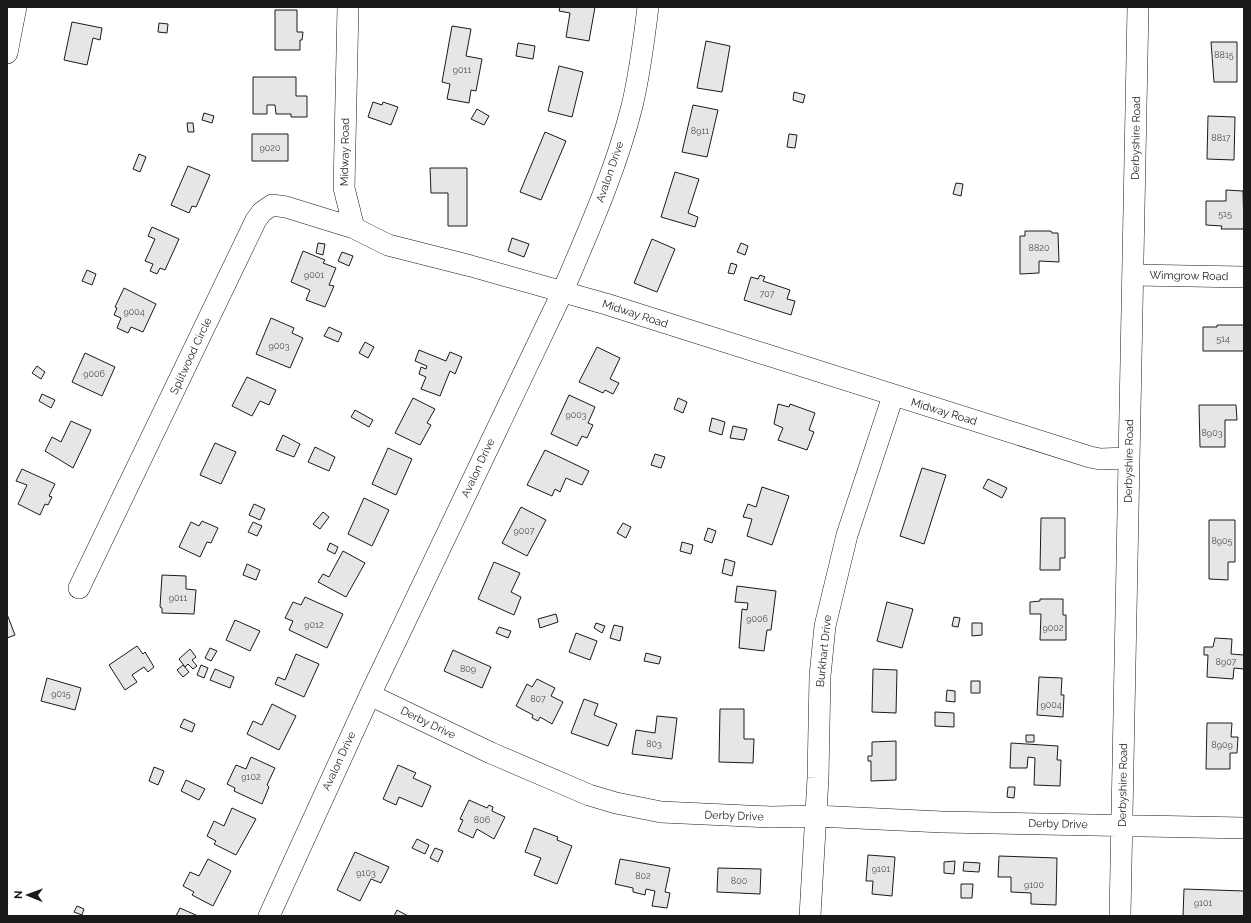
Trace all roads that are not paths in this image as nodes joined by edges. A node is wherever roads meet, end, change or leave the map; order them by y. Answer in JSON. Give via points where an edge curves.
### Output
{"nodes":[{"id":1,"x":16,"y":7,"type":"edge"},
{"id":2,"x":348,"y":7,"type":"edge"},
{"id":3,"x":648,"y":7,"type":"edge"},
{"id":4,"x":1138,"y":7,"type":"edge"},
{"id":5,"x":7,"y":53,"type":"edge"},
{"id":6,"x":354,"y":228,"type":"junction"},
{"id":7,"x":1134,"y":275,"type":"junction"},
{"id":8,"x":1244,"y":277,"type":"edge"},
{"id":9,"x":562,"y":293,"type":"junction"},
{"id":10,"x":894,"y":396,"type":"junction"},
{"id":11,"x":1129,"y":458,"type":"junction"},
{"id":12,"x":80,"y":588,"type":"dead end"},
{"id":13,"x":370,"y":695,"type":"junction"},
{"id":14,"x":816,"y":816,"type":"junction"},
{"id":15,"x":1122,"y":826,"type":"junction"},
{"id":16,"x":1244,"y":828,"type":"edge"},
{"id":17,"x":268,"y":916,"type":"edge"},
{"id":18,"x":810,"y":916,"type":"edge"},
{"id":19,"x":1120,"y":916,"type":"edge"}],
"edges":[{"from":1,"to":5,"type":"street"},
{"from":2,"to":6,"type":"street","name":"Midway Road","via":[[344,188]]},
{"from":3,"to":9,"type":"street","name":"Avalon Drive","via":[[641,62],[627,121],[593,220]]},
{"from":4,"to":7,"type":"street","name":"Derbyshire Road"},
{"from":6,"to":9,"type":"street","name":"Midway Road","via":[[388,245]]},
{"from":6,"to":12,"type":"street","name":"Splitwood Circle","via":[[286,207],[272,205],[262,212]]},
{"from":7,"to":8,"type":"street","name":"Wimgrow Road"},
{"from":7,"to":11,"type":"street","name":"Derbyshire Road"},
{"from":9,"to":10,"type":"street","name":"Midway Road","via":[[606,304]]},
{"from":9,"to":13,"type":"street","name":"Avalon Drive"},
{"from":10,"to":11,"type":"street","name":"Midway Road","via":[[1090,457]]},
{"from":10,"to":14,"type":"street","name":"Burkhart Drive","via":[[847,535],[826,626],[820,676]]},
{"from":11,"to":15,"type":"street","name":"Derbyshire Road"},
{"from":13,"to":14,"type":"street","name":"Derby Drive","via":[[491,753],[588,795],[616,803],[692,815]]},
{"from":13,"to":17,"type":"street","name":"Avalon Drive"},
{"from":14,"to":15,"type":"street","name":"Derby Drive"},
{"from":14,"to":18,"type":"street","name":"Burkhart Drive"},
{"from":15,"to":16,"type":"street","name":"Derby Drive"},
{"from":15,"to":19,"type":"street","name":"Derbyshire Road"}]}
